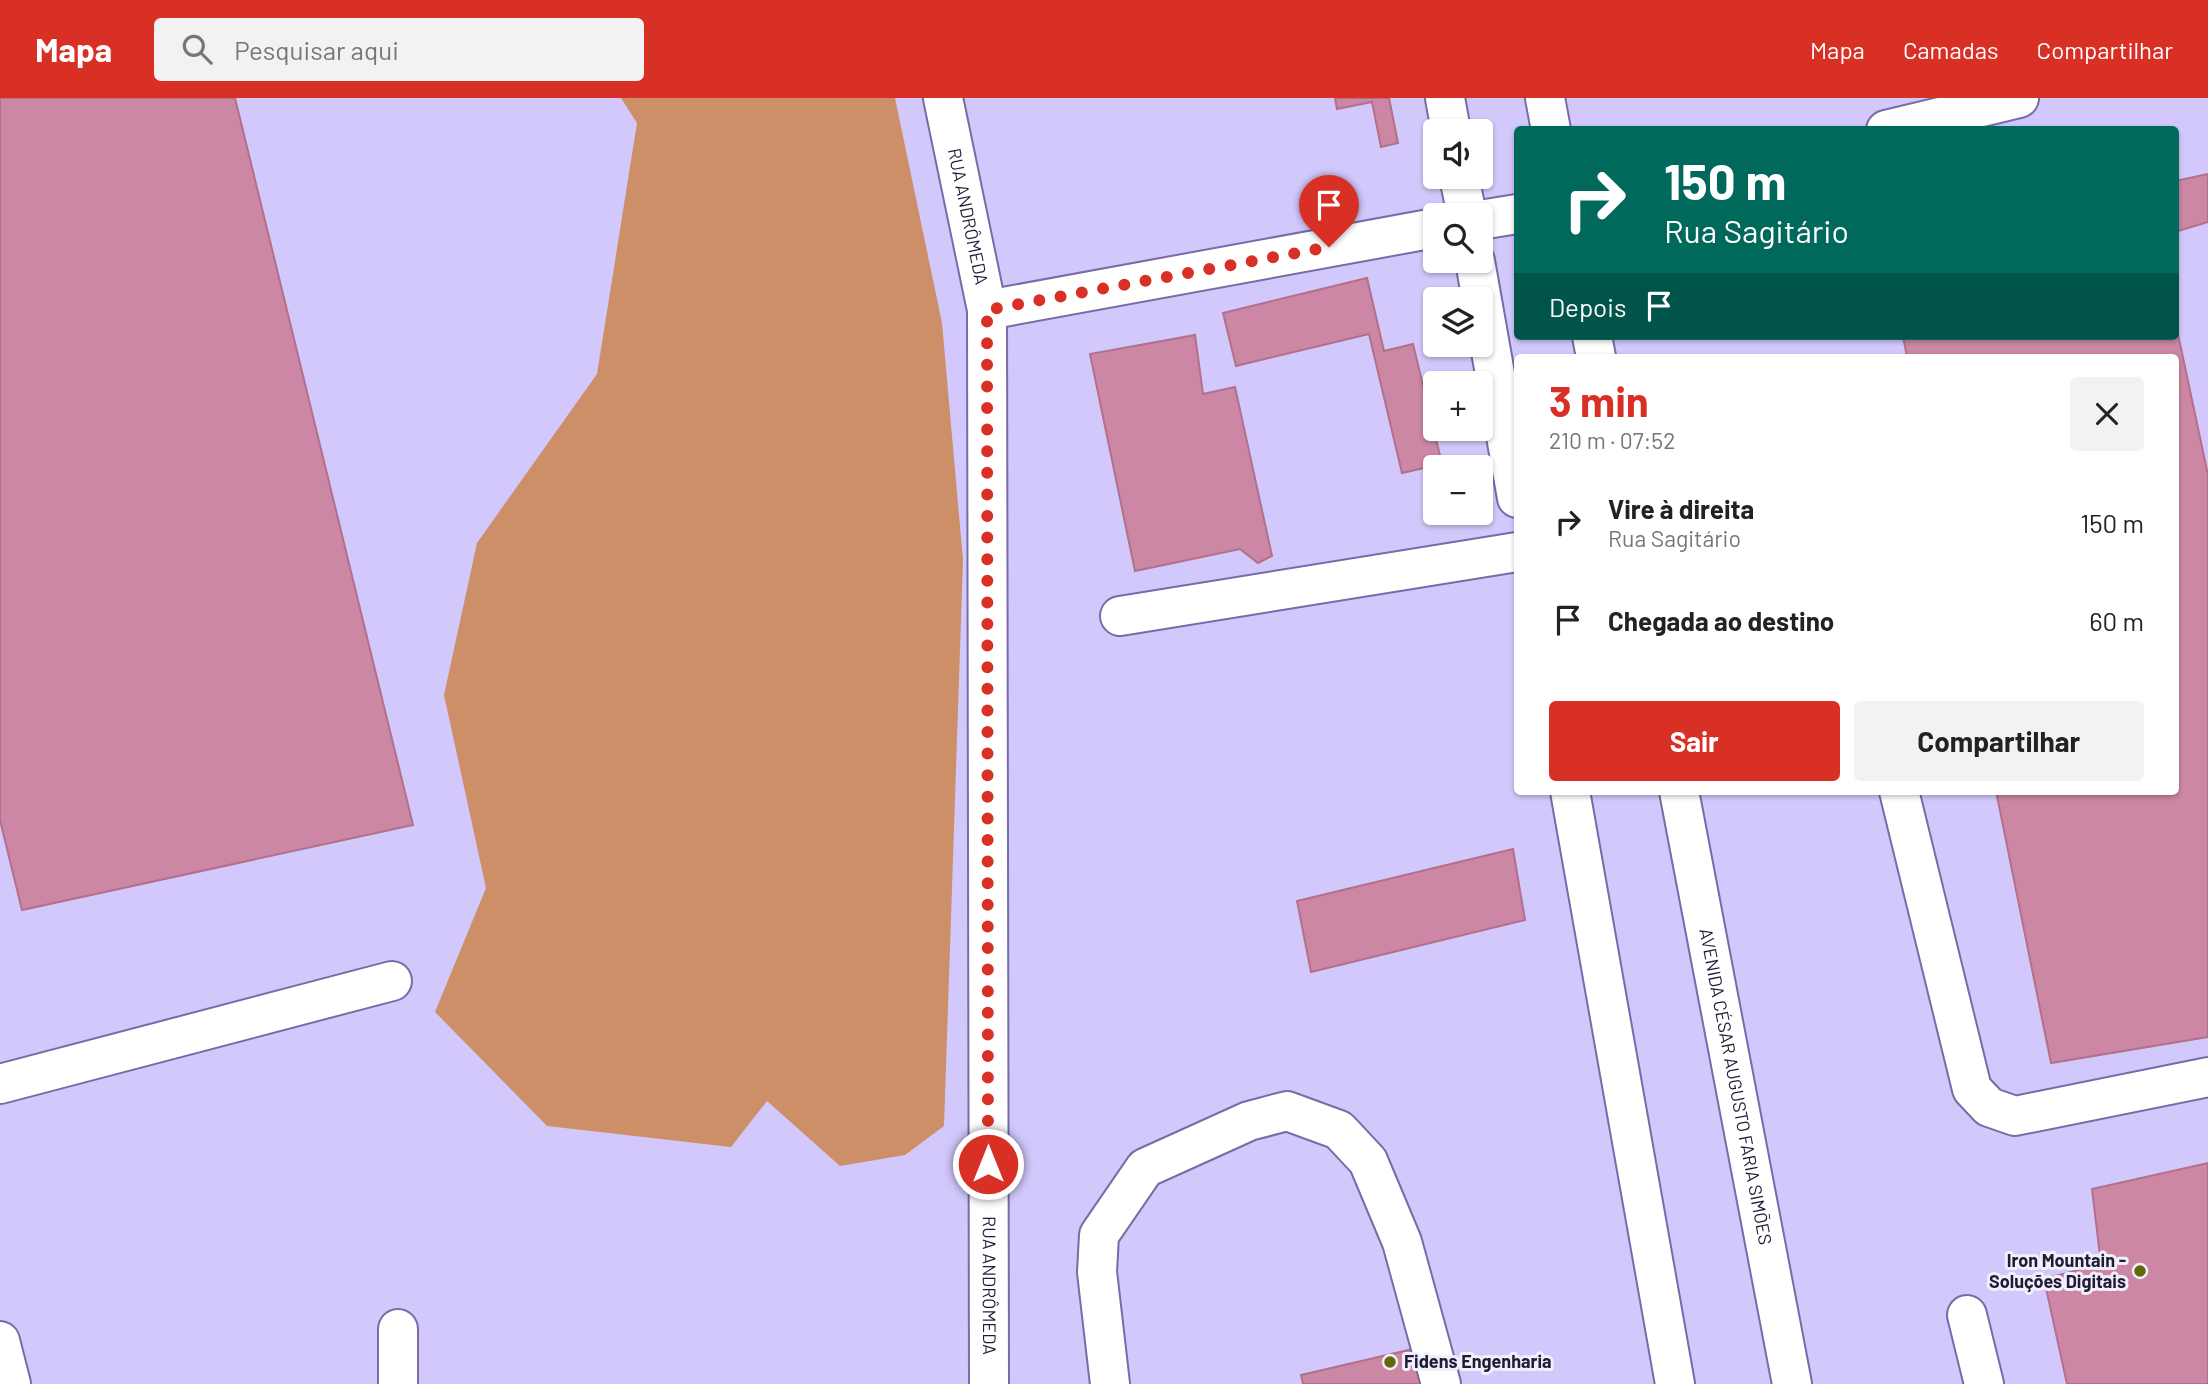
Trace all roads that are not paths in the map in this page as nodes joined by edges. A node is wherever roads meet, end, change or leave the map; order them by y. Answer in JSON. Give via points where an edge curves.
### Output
{"nodes":[{"id":1,"x":943,"y":98,"type":"edge"},
{"id":2,"x":1445,"y":98,"type":"edge"},
{"id":3,"x":1545,"y":98,"type":"edge"},
{"id":4,"x":2019,"y":98,"type":"edge"},
{"id":5,"x":1449,"y":119,"type":"edge"},
{"id":6,"x":1550,"y":126,"type":"edge"},
{"id":7,"x":1903,"y":126,"type":"edge"},
{"id":8,"x":1514,"y":214,"type":"edge"},
{"id":9,"x":1493,"y":218,"type":"edge"},
{"id":10,"x":1423,"y":230,"type":"edge"},
{"id":11,"x":1477,"y":273,"type":"edge"},
{"id":12,"x":987,"y":310,"type":"junction"},
{"id":13,"x":1514,"y":481,"type":"edge"},
{"id":14,"x":1514,"y":552,"type":"edge"},
{"id":15,"x":1120,"y":616,"type":"dead end"},
{"id":16,"x":1571,"y":795,"type":"edge"},
{"id":17,"x":1680,"y":795,"type":"edge"},
{"id":18,"x":1900,"y":795,"type":"edge"},
{"id":19,"x":391,"y":981,"type":"dead end"},
{"id":20,"x":2208,"y":1077,"type":"edge"},
{"id":21,"x":0,"y":1084,"type":"edge"},
{"id":22,"x":1967,"y":1315,"type":"dead end"},
{"id":23,"x":398,"y":1329,"type":"dead end"},
{"id":24,"x":0,"y":1341,"type":"edge"},
{"id":25,"x":11,"y":1384,"type":"edge"},
{"id":26,"x":398,"y":1384,"type":"edge"},
{"id":27,"x":989,"y":1384,"type":"edge"},
{"id":28,"x":1110,"y":1384,"type":"edge"},
{"id":29,"x":1441,"y":1384,"type":"edge"},
{"id":30,"x":1675,"y":1384,"type":"edge"},
{"id":31,"x":1792,"y":1384,"type":"edge"},
{"id":32,"x":1984,"y":1384,"type":"edge"}],
"edges":[{"from":1,"to":12,"type":"street","name":"RUA ANDRÔMEDA"},
{"from":2,"to":5,"type":"street"},
{"from":3,"to":6,"type":"street"},
{"from":4,"to":7,"type":"street"},
{"from":8,"to":9,"type":"street"},
{"from":10,"to":12,"type":"street"},
{"from":11,"to":13,"type":"street"},
{"from":12,"to":27,"type":"street","name":"RUA ANDRÔMEDA"},
{"from":14,"to":15,"type":"street"},
{"from":16,"to":30,"type":"street"},
{"from":17,"to":31,"type":"street","name":"AVENIDA CÉSAR AUGUSTO FARIA SIMÕES"},
{"from":18,"to":20,"type":"street","via":[[1972,1089],[1989,1107],[2015,1116]]},
{"from":19,"to":21,"type":"street"},
{"from":22,"to":32,"type":"street"},
{"from":23,"to":26,"type":"street"},
{"from":24,"to":25,"type":"street"},
{"from":28,"to":29,"type":"street","via":[[1097,1272],[1099,1235],[1145,1168],[1249,1121],[1287,1111],[1339,1129],[1368,1161],[1402,1242]]}]}
